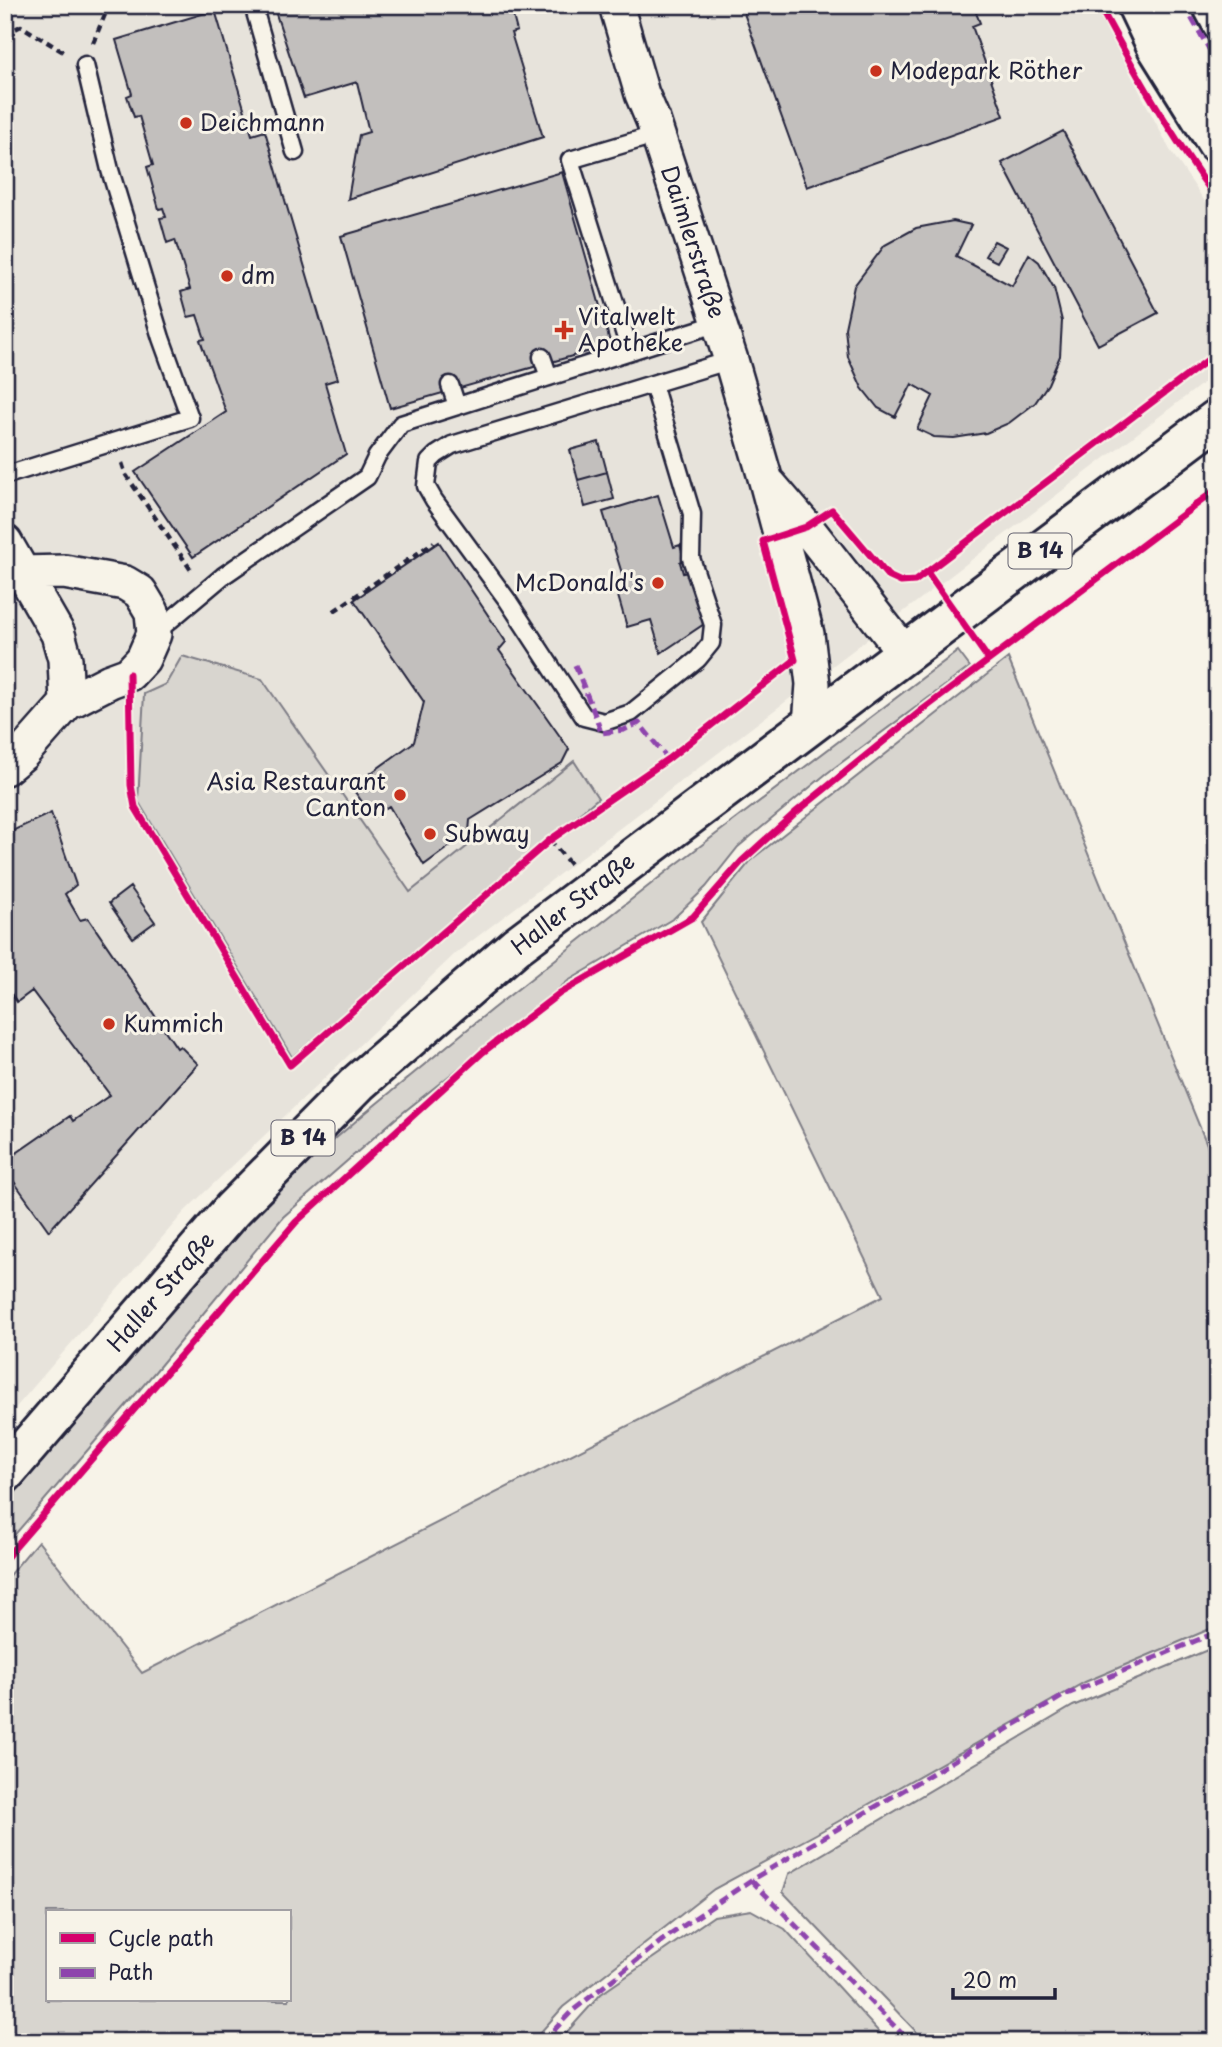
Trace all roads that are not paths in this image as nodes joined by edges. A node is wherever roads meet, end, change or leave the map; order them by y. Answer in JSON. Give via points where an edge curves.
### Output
{"nodes":[{"id":1,"x":253,"y":5,"type":"edge"},
{"id":2,"x":616,"y":5,"type":"edge"},
{"id":3,"x":1137,"y":5,"type":"edge"},
{"id":4,"x":1166,"y":5,"type":"edge"},
{"id":5,"x":85,"y":65,"type":"road end"},
{"id":6,"x":1217,"y":92,"type":"edge"},
{"id":7,"x":658,"y":134,"type":"junction"},
{"id":8,"x":1217,"y":143,"type":"edge"},
{"id":9,"x":295,"y":152,"type":"dead end"},
{"id":10,"x":719,"y":323,"type":"junction"},
{"id":11,"x":630,"y":351,"type":"junction"},
{"id":12,"x":542,"y":357,"type":"dead end"},
{"id":13,"x":731,"y":360,"type":"junction"},
{"id":14,"x":549,"y":377,"type":"junction"},
{"id":15,"x":653,"y":384,"type":"junction"},
{"id":16,"x":450,"y":385,"type":"dead end"},
{"id":17,"x":457,"y":407,"type":"junction"},
{"id":18,"x":1217,"y":419,"type":"edge"},
{"id":19,"x":7,"y":475,"type":"dead end"},
{"id":20,"x":766,"y":481,"type":"junction"},
{"id":21,"x":5,"y":542,"type":"edge"},
{"id":22,"x":22,"y":573,"type":"junction"},
{"id":23,"x":155,"y":634,"type":"junction"},
{"id":24,"x":904,"y":652,"type":"junction"},
{"id":25,"x":67,"y":703,"type":"junction"},
{"id":26,"x":810,"y":725,"type":"junction"},
{"id":27,"x":5,"y":768,"type":"edge"},
{"id":28,"x":5,"y":1474,"type":"edge"}],
"edges":[{"from":1,"to":9,"type":"lane"},
{"from":2,"to":7,"type":"street","name":"Daimlerstraße"},
{"from":3,"to":8,"type":"main road","via":[[1157,47]]},
{"from":4,"to":6,"type":"main road"},
{"from":5,"to":19,"type":"lane","via":[[114,182],[190,418]]},
{"from":7,"to":10,"type":"street","name":"Daimlerstraße"},
{"from":7,"to":11,"type":"lane","via":[[570,160]]},
{"from":10,"to":11,"type":"lane"},
{"from":10,"to":13,"type":"street","name":"Daimlerstraße"},
{"from":11,"to":14,"type":"lane"},
{"from":12,"to":14,"type":"lane"},
{"from":13,"to":15,"type":"lane"},
{"from":13,"to":20,"type":"street","name":"Daimlerstraße"},
{"from":14,"to":17,"type":"lane"},
{"from":15,"to":15,"type":"lane","via":[[452,445],[429,462],[426,486],[433,500],[508,601],[584,717],[604,722],[631,713],[711,643],[713,625],[691,558],[692,514]]},
{"from":16,"to":17,"type":"lane"},
{"from":17,"to":23,"type":"lane","via":[[401,424],[367,477],[223,576]]},
{"from":18,"to":24,"type":"main road","name":"Haller Straße","number":"B 14"},
{"from":20,"to":24,"type":"street","name":"Daimlerstraße"},
{"from":20,"to":26,"type":"street","name":"Daimlerstraße","via":[[807,634],[813,684]]},
{"from":21,"to":22,"type":"street"},
{"from":22,"to":23,"type":"street","via":[[64,572],[125,583],[140,592],[152,612]]},
{"from":22,"to":25,"type":"street","via":[[58,634],[65,659]]},
{"from":23,"to":25,"type":"street","via":[[143,659],[129,674]]},
{"from":24,"to":26,"type":"main road","name":"Haller Straße","number":"B 14"},
{"from":25,"to":27,"type":"street"},
{"from":26,"to":28,"type":"main road","name":"Haller Straße","number":"B 14","via":[[516,946],[358,1083],[232,1210]]}]}
